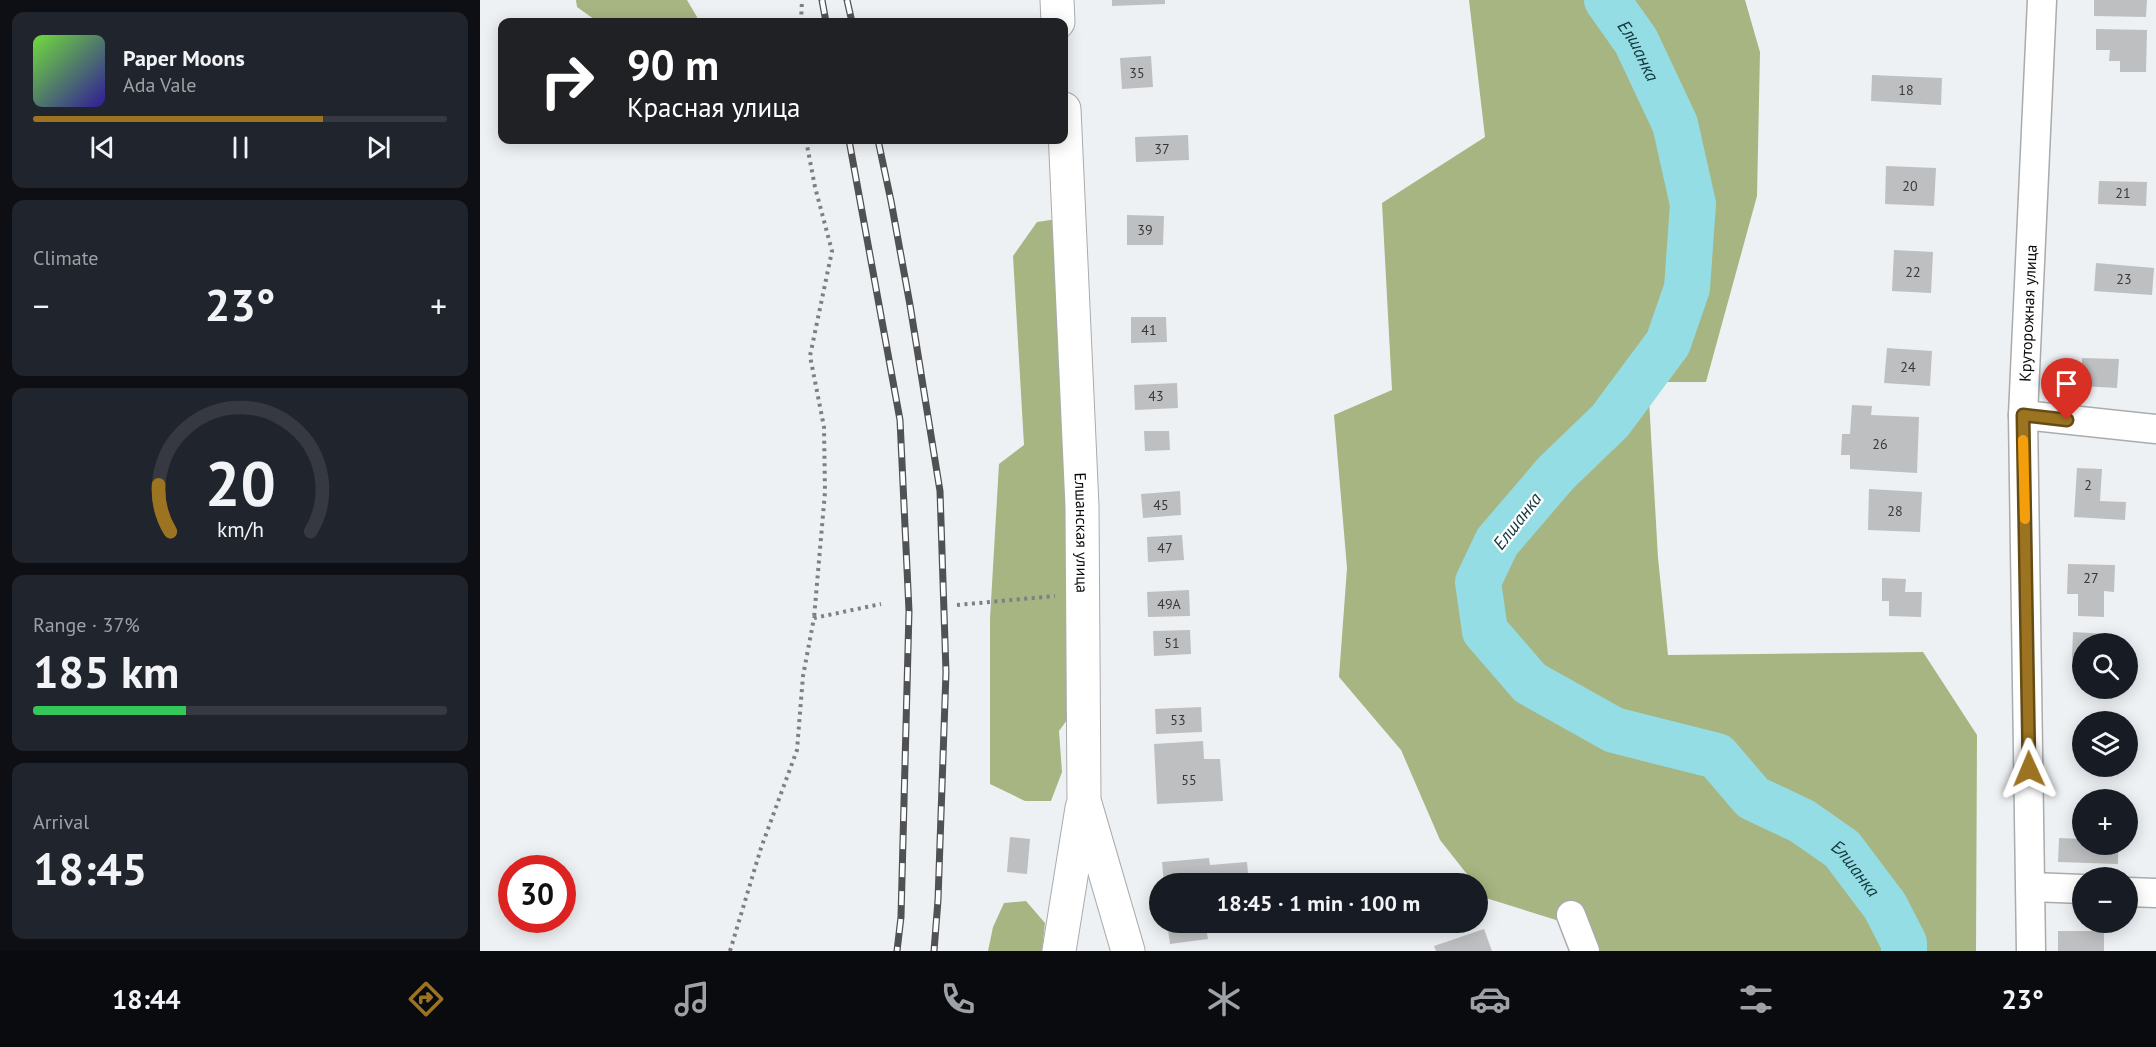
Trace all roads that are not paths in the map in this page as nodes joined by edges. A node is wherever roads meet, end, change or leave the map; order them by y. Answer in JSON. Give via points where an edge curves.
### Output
{"nodes":[{"id":1,"x":1057,"y":0,"type":"edge"},
{"id":2,"x":2042,"y":0,"type":"edge"},
{"id":3,"x":1058,"y":18,"type":"edge"},
{"id":4,"x":1066,"y":144,"type":"edge"},
{"id":5,"x":2023,"y":415,"type":"junction"},
{"id":6,"x":2156,"y":429,"type":"edge"},
{"id":7,"x":1084,"y":800,"type":"junction"},
{"id":8,"x":2031,"y":886,"type":"junction"},
{"id":9,"x":2072,"y":888,"type":"edge"},
{"id":10,"x":2138,"y":892,"type":"edge"},
{"id":11,"x":2156,"y":893,"type":"edge"},
{"id":12,"x":1571,"y":915,"type":"dead end"},
{"id":13,"x":1059,"y":951,"type":"edge"},
{"id":14,"x":1128,"y":951,"type":"edge"},
{"id":15,"x":1585,"y":951,"type":"edge"},
{"id":16,"x":2031,"y":951,"type":"edge"}],
"edges":[{"from":1,"to":3,"type":"main road"},
{"from":2,"to":5,"type":"street","name":"Круторожная улица"},
{"from":4,"to":7,"type":"main road","name":"Елшанская улица","via":[[1082,506]]},
{"from":5,"to":6,"type":"street"},
{"from":5,"to":8,"type":"street","name":"Круторожная улица"},
{"from":7,"to":13,"type":"main road"},
{"from":7,"to":14,"type":"main road","name":"Елшанская улица"},
{"from":8,"to":9,"type":"street"},
{"from":8,"to":16,"type":"street","name":"Круторожная улица"},
{"from":10,"to":11,"type":"street"},
{"from":12,"to":15,"type":"street"}]}
